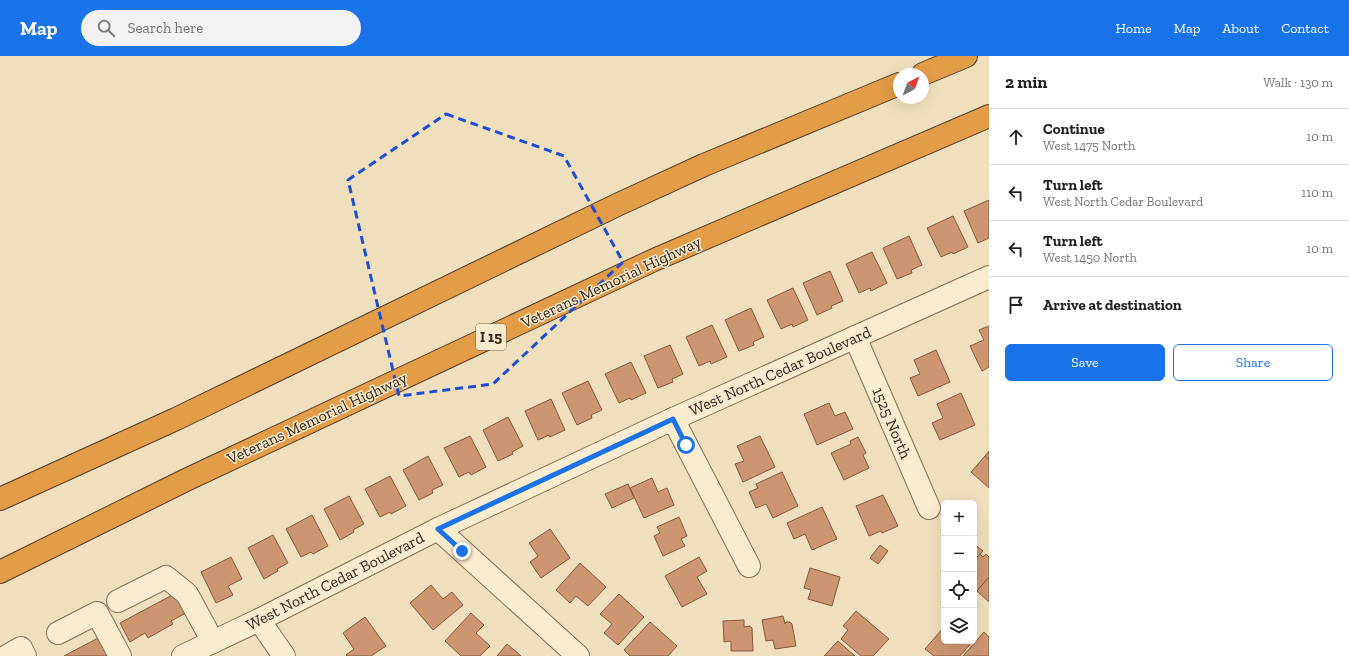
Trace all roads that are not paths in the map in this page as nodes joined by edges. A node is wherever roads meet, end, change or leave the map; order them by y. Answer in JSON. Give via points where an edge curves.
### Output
{"nodes":[{"id":1,"x":966,"y":56,"type":"edge"},
{"id":2,"x":929,"y":71,"type":"edge"},
{"id":3,"x":893,"y":86,"type":"edge"},
{"id":4,"x":989,"y":116,"type":"edge"},
{"id":5,"x":989,"y":277,"type":"edge"},
{"id":6,"x":855,"y":337,"type":"junction"},
{"id":7,"x":673,"y":419,"type":"junction"},
{"id":8,"x":0,"y":499,"type":"edge"},
{"id":9,"x":929,"y":508,"type":"dead end"},
{"id":10,"x":438,"y":529,"type":"junction"},
{"id":11,"x":749,"y":566,"type":"dead end"},
{"id":12,"x":0,"y":572,"type":"edge"},
{"id":13,"x":118,"y":601,"type":"dead end"},
{"id":14,"x":259,"y":620,"type":"junction"},
{"id":15,"x":58,"y":633,"type":"dead end"},
{"id":16,"x":213,"y":642,"type":"junction"},
{"id":17,"x":6,"y":656,"type":"edge"},
{"id":18,"x":25,"y":656,"type":"edge"},
{"id":19,"x":120,"y":656,"type":"edge"},
{"id":20,"x":183,"y":656,"type":"edge"},
{"id":21,"x":284,"y":656,"type":"edge"},
{"id":22,"x":578,"y":656,"type":"edge"}],
"edges":[{"from":1,"to":2,"type":"highway"},
{"from":3,"to":8,"type":"highway","via":[[704,165],[619,204],[176,419]]},
{"from":4,"to":12,"type":"highway","name":"Veterans Memorial Highway","number":"I 15","via":[[654,260],[195,476]]},
{"from":5,"to":6,"type":"street","name":"West North Cedar Boulevard"},
{"from":6,"to":7,"type":"street","name":"West North Cedar Boulevard"},
{"from":6,"to":9,"type":"street","name":"1525 North"},
{"from":7,"to":10,"type":"street","name":"West North Cedar Boulevard"},
{"from":7,"to":11,"type":"street"},
{"from":10,"to":14,"type":"street","name":"West North Cedar Boulevard"},
{"from":10,"to":22,"type":"street"},
{"from":13,"to":16,"type":"street","via":[[166,577],[188,594]]},
{"from":14,"to":16,"type":"street","name":"West North Cedar Boulevard"},
{"from":14,"to":21,"type":"street"},
{"from":15,"to":19,"type":"street","via":[[97,613]]},
{"from":16,"to":20,"type":"street","name":"West North Cedar Boulevard"},
{"from":17,"to":18,"type":"street","via":[[21,648]]}]}
